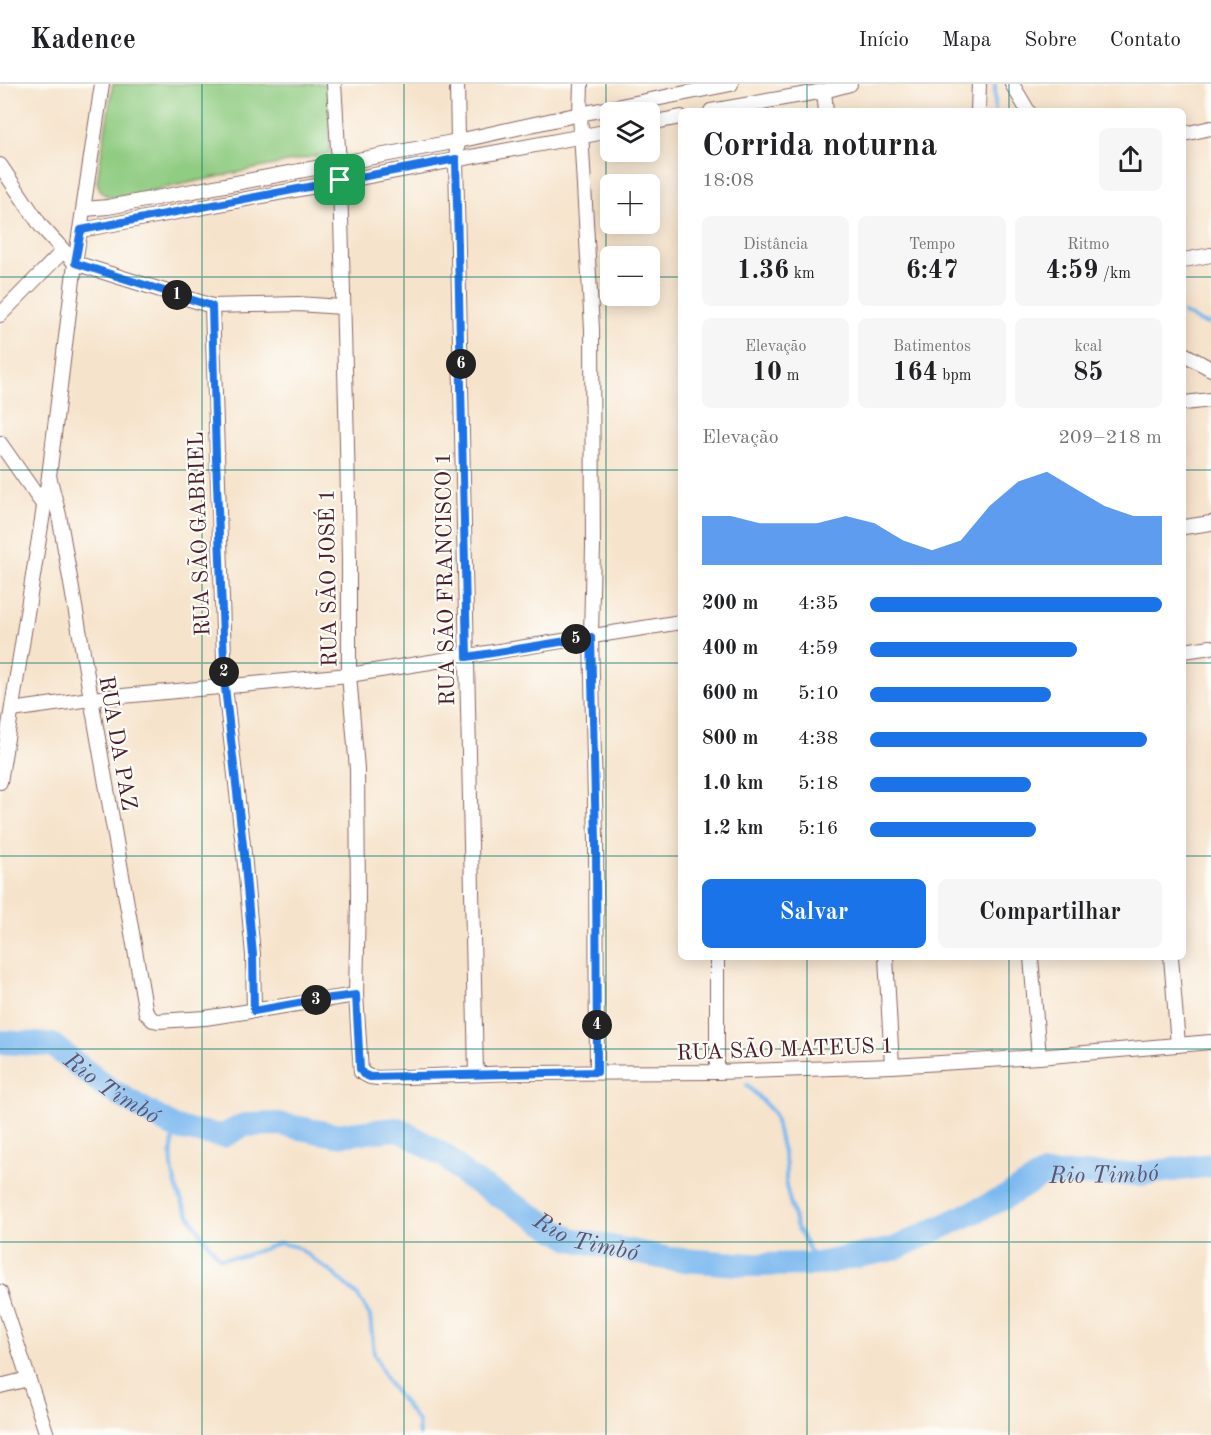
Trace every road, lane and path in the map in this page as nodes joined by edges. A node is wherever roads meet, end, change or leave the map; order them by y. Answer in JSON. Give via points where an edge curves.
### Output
{"nodes":[{"id":1,"x":102,"y":84,"type":"edge"},
{"id":2,"x":334,"y":84,"type":"edge"},
{"id":3,"x":457,"y":84,"type":"edge"},
{"id":4,"x":581,"y":84,"type":"edge"},
{"id":5,"x":731,"y":84,"type":"edge"},
{"id":6,"x":850,"y":84,"type":"edge"},
{"id":7,"x":979,"y":84,"type":"edge"},
{"id":8,"x":1012,"y":84,"type":"edge"},
{"id":9,"x":709,"y":86,"type":"edge"},
{"id":10,"x":824,"y":91,"type":"junction"},
{"id":11,"x":728,"y":108,"type":"edge"},
{"id":12,"x":826,"y":108,"type":"edge"},
{"id":13,"x":978,"y":108,"type":"edge"},
{"id":14,"x":1026,"y":108,"type":"edge"},
{"id":15,"x":580,"y":114,"type":"junction"},
{"id":16,"x":678,"y":118,"type":"edge"},
{"id":17,"x":660,"y":121,"type":"edge"},
{"id":18,"x":1211,"y":128,"type":"edge"},
{"id":19,"x":600,"y":133,"type":"edge"},
{"id":20,"x":1186,"y":134,"type":"edge"},
{"id":21,"x":582,"y":136,"type":"junction"},
{"id":22,"x":458,"y":141,"type":"junction"},
{"id":23,"x":456,"y":159,"type":"junction"},
{"id":24,"x":339,"y":162,"type":"junction"},
{"id":25,"x":0,"y":165,"type":"edge"},
{"id":26,"x":340,"y":180,"type":"junction"},
{"id":27,"x":85,"y":209,"type":"junction"},
{"id":28,"x":81,"y":230,"type":"junction"},
{"id":29,"x":63,"y":251,"type":"junction"},
{"id":30,"x":1211,"y":255,"type":"edge"},
{"id":31,"x":1186,"y":260,"type":"edge"},
{"id":32,"x":75,"y":263,"type":"junction"},
{"id":33,"x":212,"y":306,"type":"junction"},
{"id":34,"x":342,"y":307,"type":"junction"},
{"id":35,"x":0,"y":315,"type":"edge"},
{"id":36,"x":1186,"y":355,"type":"edge"},
{"id":37,"x":1211,"y":369,"type":"edge"},
{"id":38,"x":1211,"y":400,"type":"edge"},
{"id":39,"x":1186,"y":403,"type":"edge"},
{"id":40,"x":0,"y":443,"type":"edge"},
{"id":41,"x":48,"y":476,"type":"junction"},
{"id":42,"x":44,"y":506,"type":"junction"},
{"id":43,"x":1211,"y":523,"type":"edge"},
{"id":44,"x":1186,"y":527,"type":"edge"},
{"id":45,"x":678,"y":622,"type":"edge"},
{"id":46,"x":591,"y":637,"type":"junction"},
{"id":47,"x":1211,"y":647,"type":"edge"},
{"id":48,"x":1186,"y":651,"type":"edge"},
{"id":49,"x":467,"y":657,"type":"junction"},
{"id":50,"x":349,"y":675,"type":"junction"},
{"id":51,"x":225,"y":687,"type":"junction"},
{"id":52,"x":90,"y":699,"type":"junction"},
{"id":53,"x":7,"y":717,"type":"edge"},
{"id":54,"x":0,"y":782,"type":"edge"},
{"id":55,"x":717,"y":960,"type":"edge"},
{"id":56,"x":886,"y":960,"type":"edge"},
{"id":57,"x":1031,"y":960,"type":"edge"},
{"id":58,"x":1171,"y":960,"type":"edge"},
{"id":59,"x":356,"y":995,"type":"junction"},
{"id":60,"x":254,"y":1011,"type":"junction"},
{"id":61,"x":1211,"y":1042,"type":"edge"},
{"id":62,"x":1178,"y":1045,"type":"junction"},
{"id":63,"x":1039,"y":1057,"type":"junction"},
{"id":64,"x":892,"y":1066,"type":"junction"},
{"id":65,"x":361,"y":1072,"type":"joint"},
{"id":66,"x":597,"y":1072,"type":"junction"},
{"id":67,"x":717,"y":1072,"type":"junction"},
{"id":68,"x":476,"y":1074,"type":"junction"},
{"id":69,"x":0,"y":1292,"type":"edge"},
{"id":70,"x":28,"y":1379,"type":"junction"},
{"id":71,"x":0,"y":1386,"type":"edge"},
{"id":72,"x":46,"y":1435,"type":"edge"}],
"edges":[{"from":1,"to":27,"type":"street"},
{"from":2,"to":24,"type":"street","name":"RUA SÃO JOSÉ 1"},
{"from":3,"to":22,"type":"street","name":"RUA SÃO FRANCISCO 1"},
{"from":4,"to":15,"type":"street"},
{"from":5,"to":9,"type":"street"},
{"from":6,"to":10,"type":"street"},
{"from":7,"to":13,"type":"street"},
{"from":8,"to":14,"type":"street"},
{"from":9,"to":15,"type":"street"},
{"from":10,"to":11,"type":"street"},
{"from":10,"to":12,"type":"street"},
{"from":15,"to":21,"type":"street"},
{"from":15,"to":22,"type":"street"},
{"from":16,"to":17,"type":"street"},
{"from":18,"to":20,"type":"street"},
{"from":19,"to":21,"type":"street"},
{"from":21,"to":23,"type":"street"},
{"from":21,"to":46,"type":"street","via":[[592,329]]},
{"from":22,"to":23,"type":"street","name":"RUA SÃO FRANCISCO 1"},
{"from":22,"to":24,"type":"street"},
{"from":23,"to":26,"type":"street"},
{"from":23,"to":49,"type":"street","name":"RUA SÃO FRANCISCO 1"},
{"from":24,"to":26,"type":"street","name":"RUA SÃO JOSÉ 1"},
{"from":24,"to":27,"type":"street"},
{"from":25,"to":29,"type":"street"},
{"from":26,"to":28,"type":"street"},
{"from":26,"to":34,"type":"street","name":"RUA SÃO JOSÉ 1"},
{"from":27,"to":28,"type":"street"},
{"from":28,"to":32,"type":"street"},
{"from":29,"to":32,"type":"street"},
{"from":29,"to":35,"type":"street"},
{"from":30,"to":31,"type":"street"},
{"from":32,"to":33,"type":"street"},
{"from":32,"to":41,"type":"street"},
{"from":33,"to":34,"type":"street"},
{"from":33,"to":51,"type":"street","name":"RUA SÃO GABRIEL"},
{"from":34,"to":50,"type":"street","name":"RUA SÃO JOSÉ 1","via":[[350,559]]},
{"from":36,"to":37,"type":"street"},
{"from":38,"to":39,"type":"street"},
{"from":40,"to":42,"type":"street"},
{"from":41,"to":42,"type":"street"},
{"from":41,"to":52,"type":"street","name":"RUA DA PAZ","via":[[59,515]]},
{"from":42,"to":53,"type":"street"},
{"from":43,"to":44,"type":"street"},
{"from":45,"to":46,"type":"street"},
{"from":46,"to":49,"type":"street"},
{"from":46,"to":66,"type":"street"},
{"from":47,"to":48,"type":"street"},
{"from":49,"to":50,"type":"street"},
{"from":49,"to":68,"type":"street","name":"RUA SÃO FRANCISCO 1"},
{"from":50,"to":51,"type":"street"},
{"from":50,"to":59,"type":"street","name":"RUA SÃO JOSÉ 1","via":[[357,769]]},
{"from":51,"to":52,"type":"street"},
{"from":51,"to":60,"type":"street","name":"RUA SÃO GABRIEL","via":[[244,854]]},
{"from":52,"to":53,"type":"street"},
{"from":52,"to":60,"type":"street","name":"RUA DA PAZ","via":[[146,1013],[153,1020],[165,1022]]},
{"from":53,"to":54,"type":"street"},
{"from":55,"to":67,"type":"street"},
{"from":56,"to":64,"type":"street"},
{"from":57,"to":63,"type":"street"},
{"from":58,"to":62,"type":"street"},
{"from":59,"to":60,"type":"street"},
{"from":59,"to":65,"type":"street","name":"RUA SÃO JOSÉ 1"},
{"from":61,"to":62,"type":"street","name":"RUA SÃO MATEUS 1"},
{"from":62,"to":63,"type":"street","name":"RUA SÃO MATEUS 1"},
{"from":63,"to":64,"type":"street","name":"RUA SÃO MATEUS 1"},
{"from":64,"to":67,"type":"street","name":"RUA SÃO MATEUS 1"},
{"from":65,"to":68,"type":"street","name":"RUA SÃO MATEUS 1","via":[[378,1078]]},
{"from":66,"to":67,"type":"street","name":"RUA SÃO MATEUS 1"},
{"from":66,"to":68,"type":"street","name":"RUA SÃO MATEUS 1"},
{"from":69,"to":70,"type":"street"},
{"from":70,"to":71,"type":"street"},
{"from":70,"to":72,"type":"street"}]}
